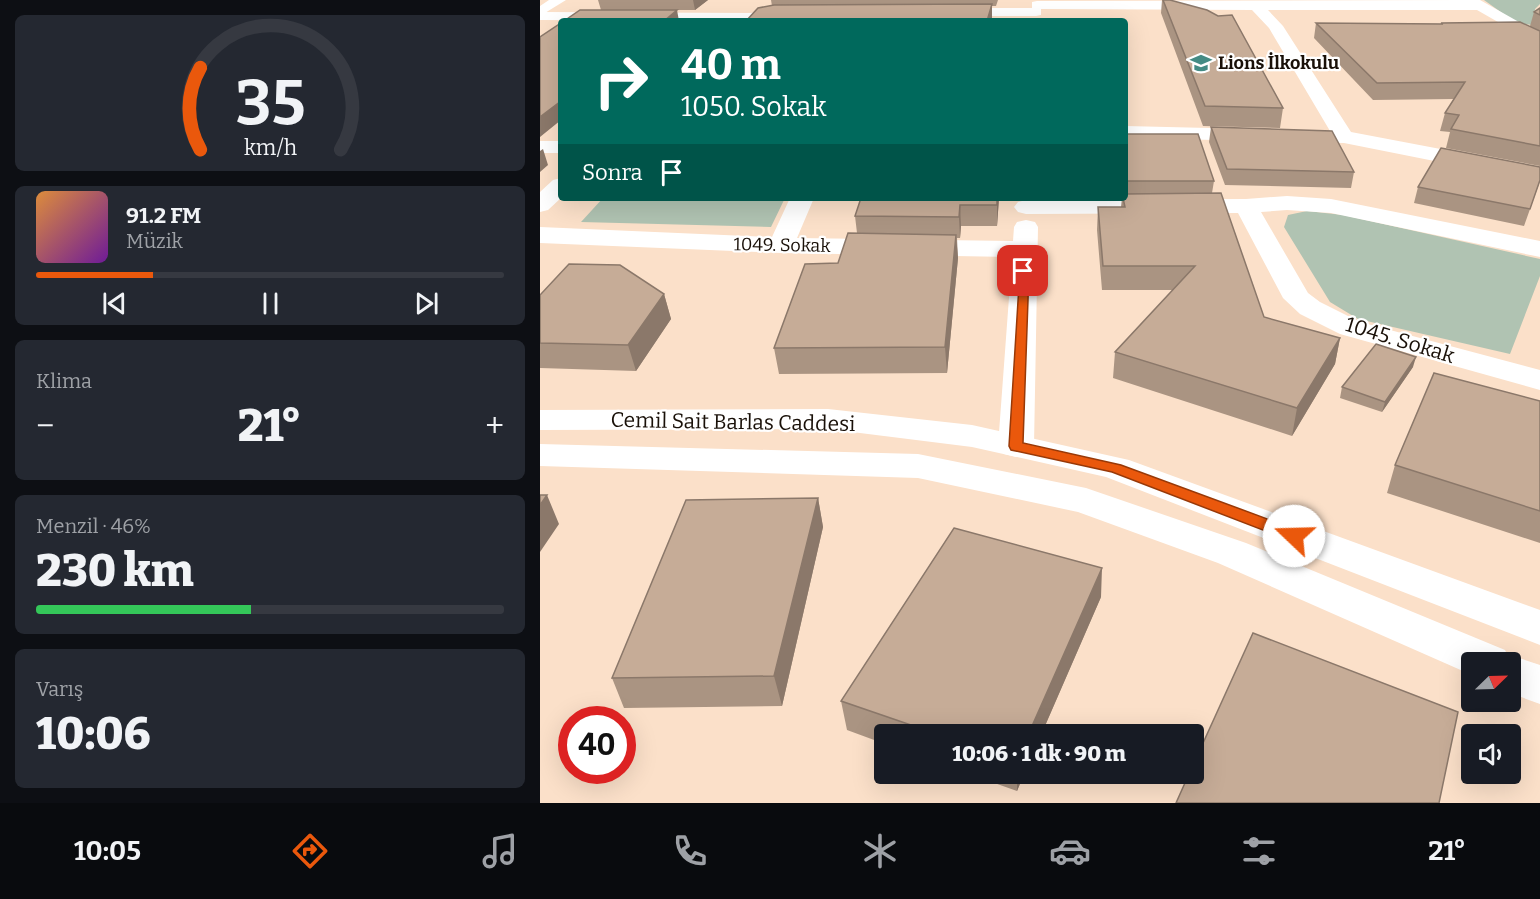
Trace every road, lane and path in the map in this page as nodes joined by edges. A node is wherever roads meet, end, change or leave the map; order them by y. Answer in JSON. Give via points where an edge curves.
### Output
{"nodes":[{"id":1,"x":559,"y":0,"type":"edge"},
{"id":2,"x":763,"y":0,"type":"edge"},
{"id":3,"x":1475,"y":3,"type":"edge"},
{"id":4,"x":1257,"y":7,"type":"junction"},
{"id":5,"x":1037,"y":10,"type":"edge"},
{"id":6,"x":930,"y":12,"type":"edge"},
{"id":7,"x":812,"y":13,"type":"edge"},
{"id":8,"x":540,"y":14,"type":"edge"},
{"id":9,"x":706,"y":18,"type":"edge"},
{"id":10,"x":749,"y":18,"type":"edge"},
{"id":11,"x":753,"y":18,"type":"edge"},
{"id":12,"x":1275,"y":26,"type":"junction"},
{"id":13,"x":1298,"y":27,"type":"dead end"},
{"id":14,"x":1482,"y":28,"type":"edge"},
{"id":15,"x":1516,"y":28,"type":"junction"},
{"id":16,"x":1540,"y":41,"type":"edge"},
{"id":17,"x":1128,"y":132,"type":"edge"},
{"id":18,"x":1344,"y":137,"type":"junction"},
{"id":19,"x":540,"y":147,"type":"edge"},
{"id":20,"x":558,"y":147,"type":"edge"},
{"id":21,"x":1540,"y":175,"type":"edge"},
{"id":22,"x":558,"y":188,"type":"edge"},
{"id":23,"x":801,"y":201,"type":"edge"},
{"id":24,"x":1027,"y":203,"type":"edge"},
{"id":25,"x":540,"y":205,"type":"edge"},
{"id":26,"x":1246,"y":206,"type":"junction"},
{"id":27,"x":540,"y":235,"type":"edge"},
{"id":28,"x":781,"y":245,"type":"junction"},
{"id":29,"x":1024,"y":249,"type":"junction"},
{"id":30,"x":1540,"y":249,"type":"edge"},
{"id":31,"x":1540,"y":380,"type":"edge"},
{"id":32,"x":540,"y":420,"type":"edge"},
{"id":33,"x":1016,"y":446,"type":"junction"},
{"id":34,"x":540,"y":455,"type":"edge"},
{"id":35,"x":1540,"y":628,"type":"edge"},
{"id":36,"x":1463,"y":652,"type":"edge"},
{"id":37,"x":1521,"y":677,"type":"edge"},
{"id":38,"x":1540,"y":685,"type":"edge"}],
"edges":[{"from":1,"to":8,"type":"street"},
{"from":2,"to":10,"type":"street"},
{"from":3,"to":4,"type":"street"},
{"from":3,"to":15,"type":"street"},
{"from":4,"to":5,"type":"street"},
{"from":4,"to":12,"type":"street"},
{"from":5,"to":6,"type":"street"},
{"from":7,"to":11,"type":"street","via":[[776,13]]},
{"from":8,"to":9,"type":"street"},
{"from":12,"to":13,"type":"street"},
{"from":12,"to":18,"type":"street"},
{"from":14,"to":15,"type":"street"},
{"from":15,"to":16,"type":"street"},
{"from":17,"to":18,"type":"street"},
{"from":18,"to":21,"type":"street"},
{"from":19,"to":20,"type":"street"},
{"from":22,"to":25,"type":"street"},
{"from":23,"to":28,"type":"street"},
{"from":24,"to":26,"type":"street"},
{"from":24,"to":29,"type":"street"},
{"from":26,"to":30,"type":"street","via":[[1331,206]]},
{"from":26,"to":31,"type":"street","name":"1045. Sokak","via":[[1297,298],[1310,308],[1350,328]]},
{"from":27,"to":28,"type":"street","name":"1049. Sokak"},
{"from":28,"to":29,"type":"street","name":"1049. Sokak"},
{"from":29,"to":33,"type":"street"},
{"from":32,"to":33,"type":"street","name":"Cemil Sait Barlas Caddesi","via":[[828,419],[972,436]]},
{"from":33,"to":35,"type":"street","name":"Cemil Sait Barlas Caddesi","via":[[1116,468]]},
{"from":34,"to":36,"type":"street","name":"Cemil Sait Barlas Caddesi","via":[[918,466],[1086,501],[1232,553]]},
{"from":37,"to":38,"type":"street"}]}
